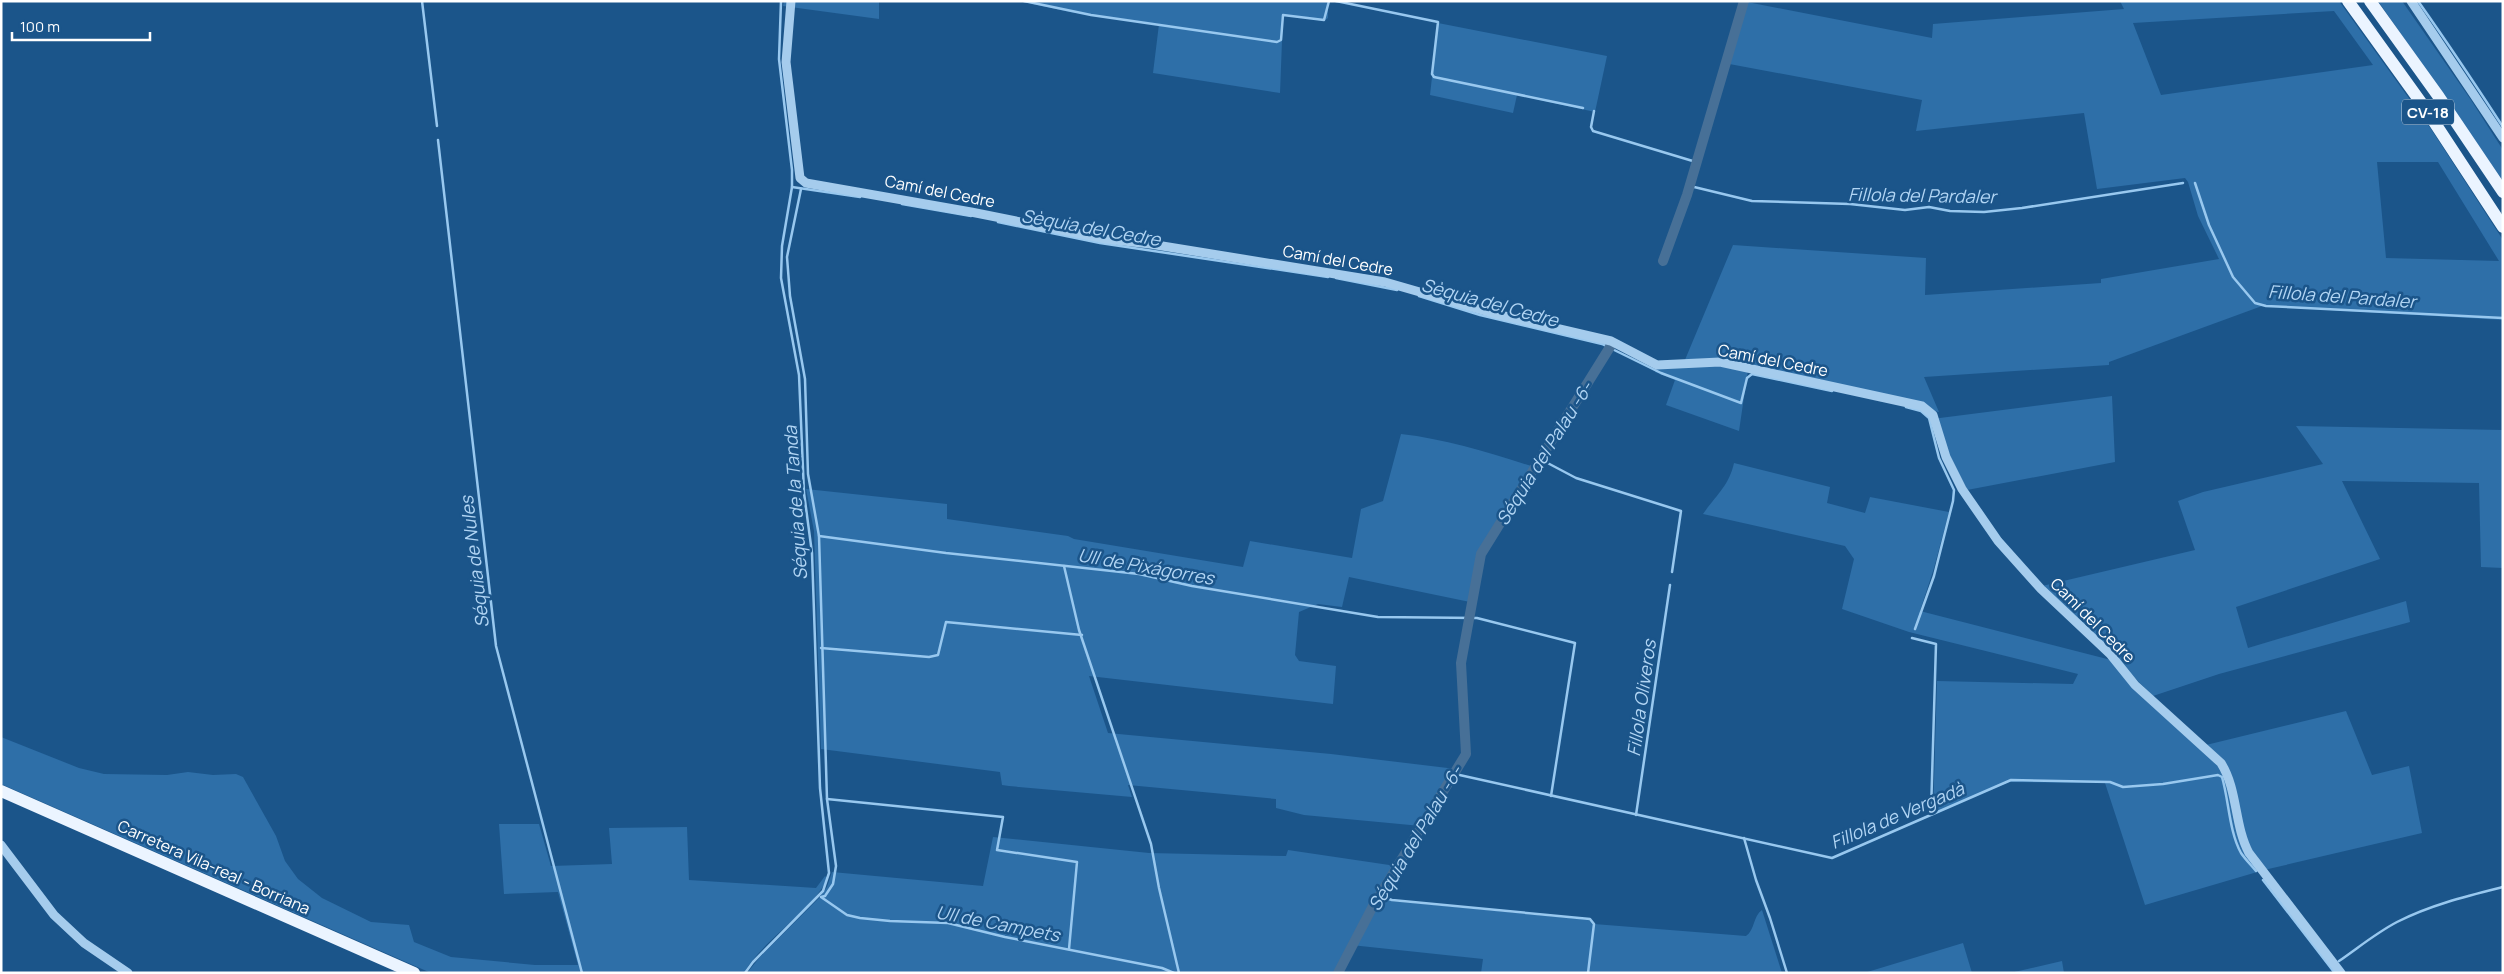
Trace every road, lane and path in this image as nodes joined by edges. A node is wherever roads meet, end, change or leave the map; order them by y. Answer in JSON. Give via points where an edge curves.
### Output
{"nodes":[{"id":1,"x":790,"y":1,"type":"edge"},
{"id":2,"x":2348,"y":1,"type":"edge"},
{"id":3,"x":2370,"y":1,"type":"edge"},
{"id":4,"x":2411,"y":1,"type":"edge"},
{"id":5,"x":2503,"y":138,"type":"edge"},
{"id":6,"x":2503,"y":192,"type":"edge"},
{"id":7,"x":2503,"y":226,"type":"edge"},
{"id":8,"x":1,"y":791,"type":"edge"},
{"id":9,"x":1,"y":845,"type":"edge"},
{"id":10,"x":128,"y":973,"type":"edge"},
{"id":11,"x":414,"y":973,"type":"edge"},
{"id":12,"x":2342,"y":973,"type":"edge"}],
"edges":[{"from":1,"to":12,"type":"street","name":"Camí del Cedre","via":[[786,62],[800,178],[806,183],[1106,239],[1386,282],[1496,314],[1611,341],[1657,365],[1720,362],[1928,409],[1962,488],[1998,541],[2041,589],[2110,654],[2134,685],[2221,763],[2229,780],[2241,834],[2249,853]]},
{"from":2,"to":7,"type":"main road","number":"CV-18","via":[[2425,108]]},
{"from":3,"to":6,"type":"main road","number":"CV-18"},
{"from":4,"to":5,"type":"street"},
{"from":8,"to":11,"type":"main road","name":"Carretera Vila-real - Borriana"},
{"from":9,"to":10,"type":"street","via":[[54,915],[84,943]]}]}
